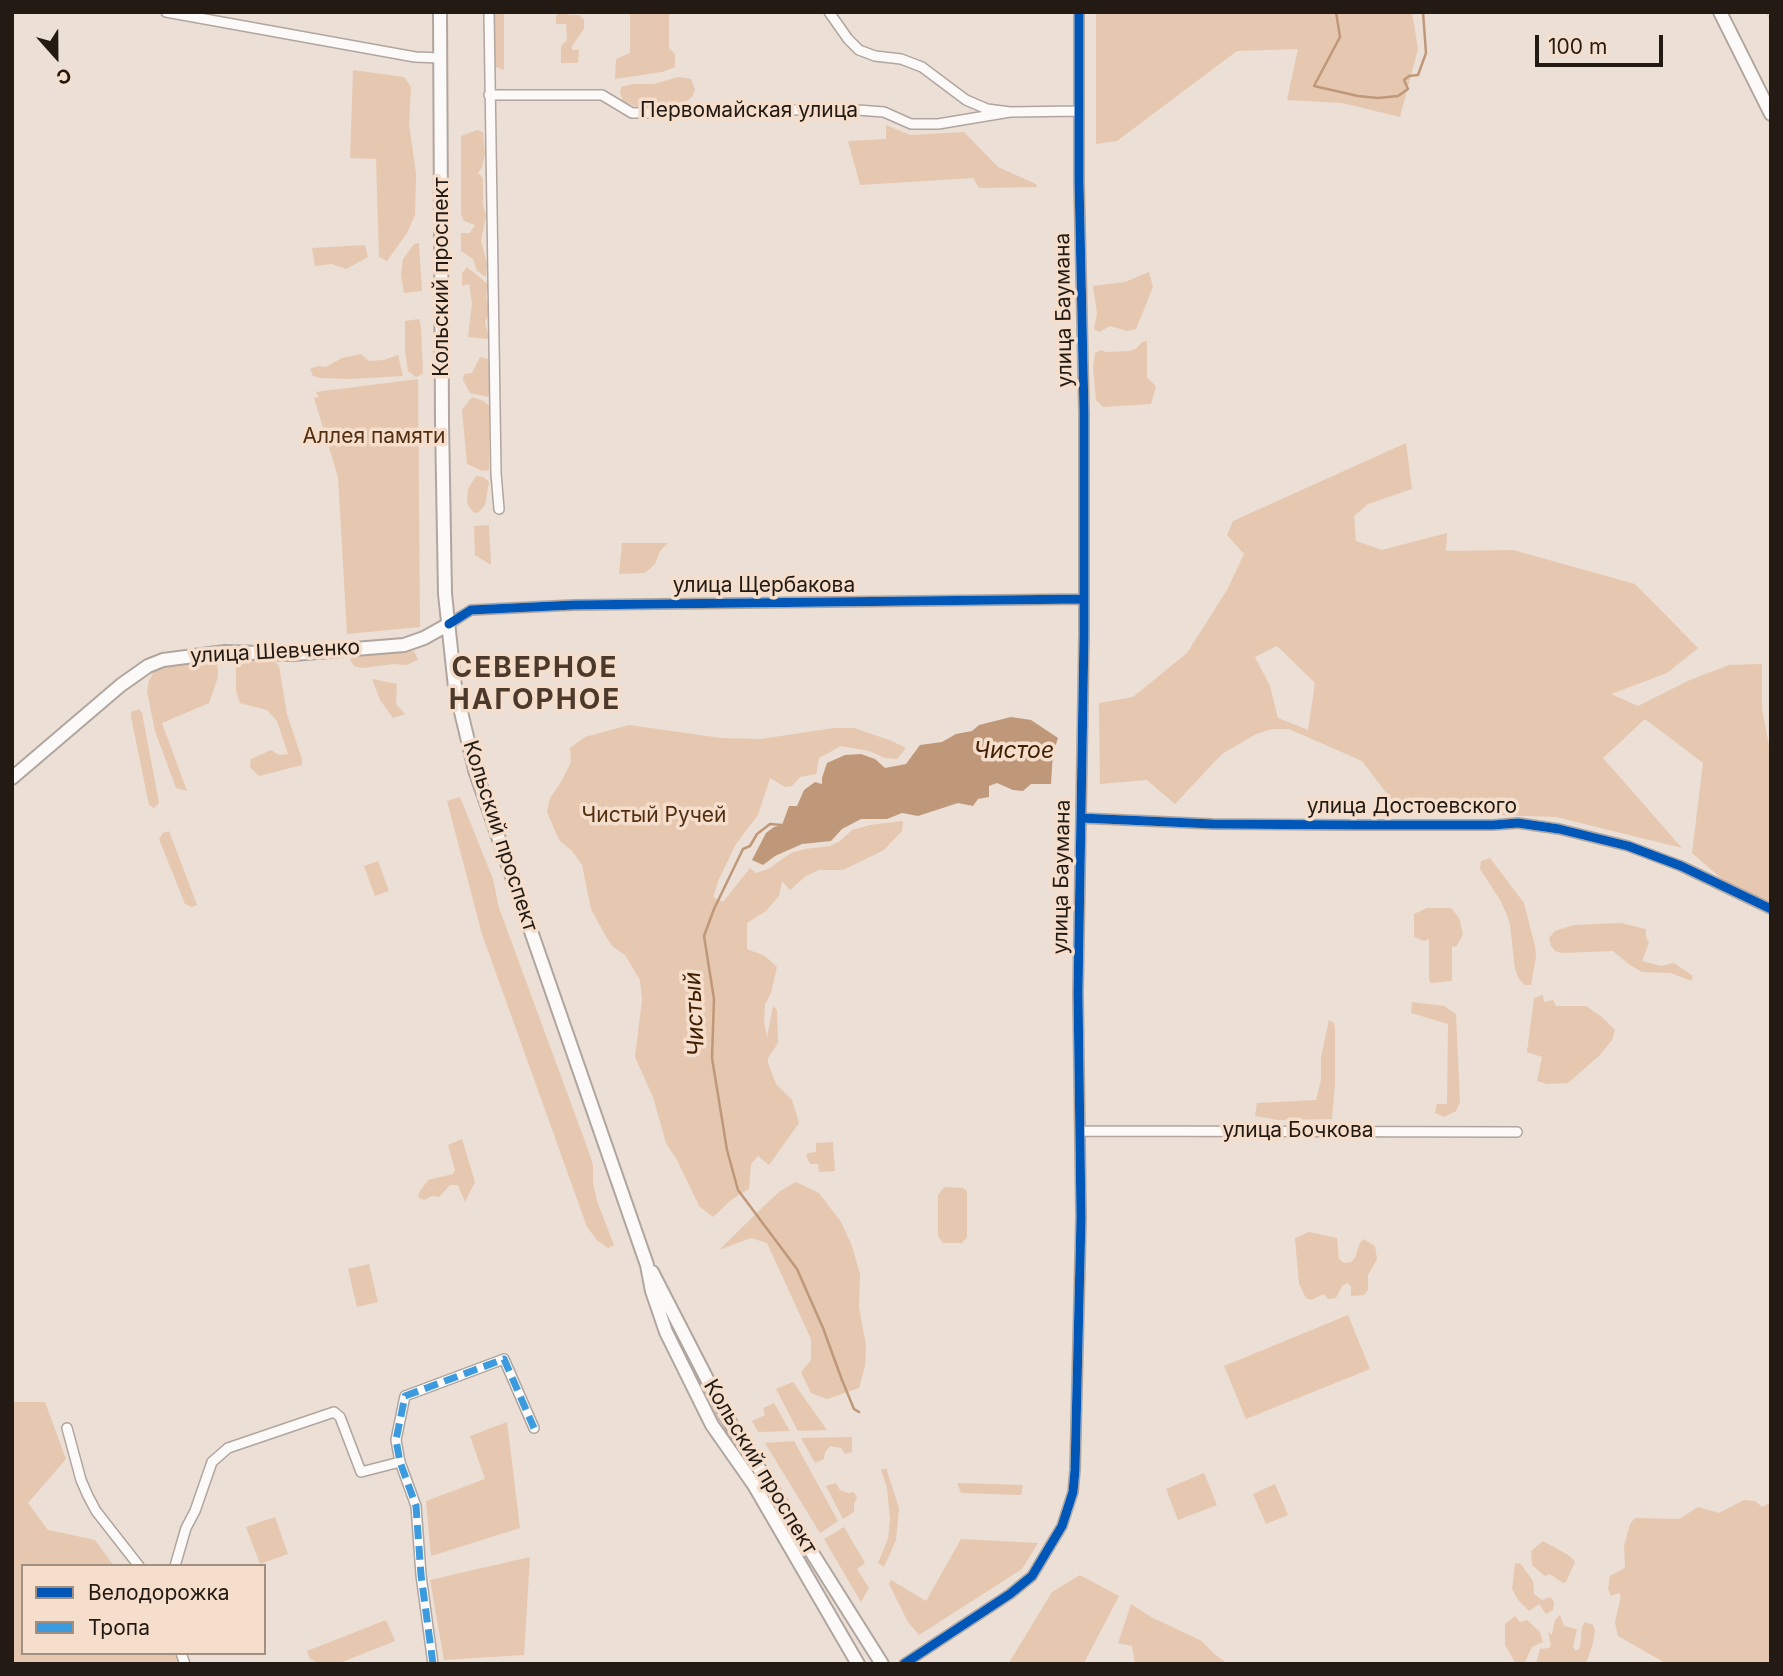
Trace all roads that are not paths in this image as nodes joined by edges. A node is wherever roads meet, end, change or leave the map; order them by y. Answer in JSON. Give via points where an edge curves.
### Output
{"nodes":[{"id":1,"x":166,"y":12,"type":"edge"},
{"id":2,"x":440,"y":12,"type":"edge"},
{"id":3,"x":488,"y":12,"type":"edge"},
{"id":4,"x":829,"y":12,"type":"edge"},
{"id":5,"x":1079,"y":12,"type":"edge"},
{"id":6,"x":1720,"y":12,"type":"edge"},
{"id":7,"x":1727,"y":12,"type":"edge"},
{"id":8,"x":440,"y":58,"type":"junction"},
{"id":9,"x":489,"y":96,"type":"junction"},
{"id":10,"x":1771,"y":103,"type":"edge"},
{"id":11,"x":1079,"y":111,"type":"junction"},
{"id":12,"x":1010,"y":112,"type":"junction"},
{"id":13,"x":1771,"y":114,"type":"edge"},
{"id":14,"x":499,"y":509,"type":"dead end"},
{"id":15,"x":1083,"y":599,"type":"junction"},
{"id":16,"x":449,"y":624,"type":"junction"},
{"id":17,"x":12,"y":778,"type":"edge"},
{"id":18,"x":1081,"y":818,"type":"junction"},
{"id":19,"x":1771,"y":909,"type":"edge"},
{"id":20,"x":1080,"y":1131,"type":"junction"},
{"id":21,"x":1517,"y":1132,"type":"dead end"},
{"id":22,"x":648,"y":1265,"type":"junction"},
{"id":23,"x":679,"y":1327,"type":"junction"},
{"id":24,"x":666,"y":1332,"type":"junction"},
{"id":25,"x":67,"y":1428,"type":"dead end"},
{"id":26,"x":534,"y":1428,"type":"dead end"},
{"id":27,"x":400,"y":1462,"type":"junction"},
{"id":28,"x":137,"y":1564,"type":"edge"},
{"id":29,"x":176,"y":1564,"type":"edge"},
{"id":30,"x":433,"y":1664,"type":"edge"},
{"id":31,"x":858,"y":1664,"type":"edge"},
{"id":32,"x":882,"y":1664,"type":"edge"},
{"id":33,"x":904,"y":1664,"type":"edge"}],
"edges":[{"from":1,"to":8,"type":"street"},
{"from":2,"to":8,"type":"main road","name":"Кольский проспект"},
{"from":3,"to":9,"type":"street"},
{"from":4,"to":12,"type":"street","via":[[859,50],[922,67],[966,100]]},
{"from":5,"to":11,"type":"street","name":"улица Баумана"},
{"from":6,"to":13,"type":"main road"},
{"from":7,"to":10,"type":"main road"},
{"from":8,"to":16,"type":"main road","name":"Кольский проспект","via":[[442,435]]},
{"from":9,"to":12,"type":"street","name":"Первомайская улица","via":[[602,95],[632,113],[844,109],[884,112],[911,124]]},
{"from":9,"to":14,"type":"street"},
{"from":11,"to":12,"type":"street"},
{"from":11,"to":15,"type":"street","name":"улица Баумана"},
{"from":15,"to":16,"type":"street","name":"улица Щербакова","via":[[574,605],[471,610]]},
{"from":15,"to":18,"type":"street","name":"улица Баумана"},
{"from":16,"to":17,"type":"main road","name":"улица Шевченко","via":[[404,645],[293,654],[225,652],[163,660],[121,685]]},
{"from":16,"to":22,"type":"main road","name":"Кольский проспект","via":[[455,687],[476,774]]},
{"from":18,"to":19,"type":"street","name":"улица Достоевского","via":[[1213,824],[1532,825],[1628,846]]},
{"from":18,"to":20,"type":"street","name":"улица Баумана"},
{"from":20,"to":21,"type":"street","name":"улица Бочкова"},
{"from":20,"to":33,"type":"street","name":"улица Баумана","via":[[1075,1470],[1066,1514],[1032,1576]]},
{"from":22,"to":23,"type":"main road","name":"Кольский проспект"},
{"from":22,"to":24,"type":"main road","name":"Кольский проспект"},
{"from":23,"to":24,"type":"main road","via":[[670,1323]]},
{"from":23,"to":32,"type":"main road","name":"Кольский проспект","via":[[726,1416]]},
{"from":24,"to":31,"type":"main road","name":"Кольский проспект","via":[[712,1425],[754,1485]]},
{"from":25,"to":28,"type":"street","via":[[88,1496]]},
{"from":26,"to":27,"type":"street","via":[[504,1359],[405,1396],[396,1440]]},
{"from":27,"to":29,"type":"street","via":[[361,1472],[334,1412],[228,1448],[212,1462]]},
{"from":27,"to":30,"type":"street","via":[[416,1506]]}]}
